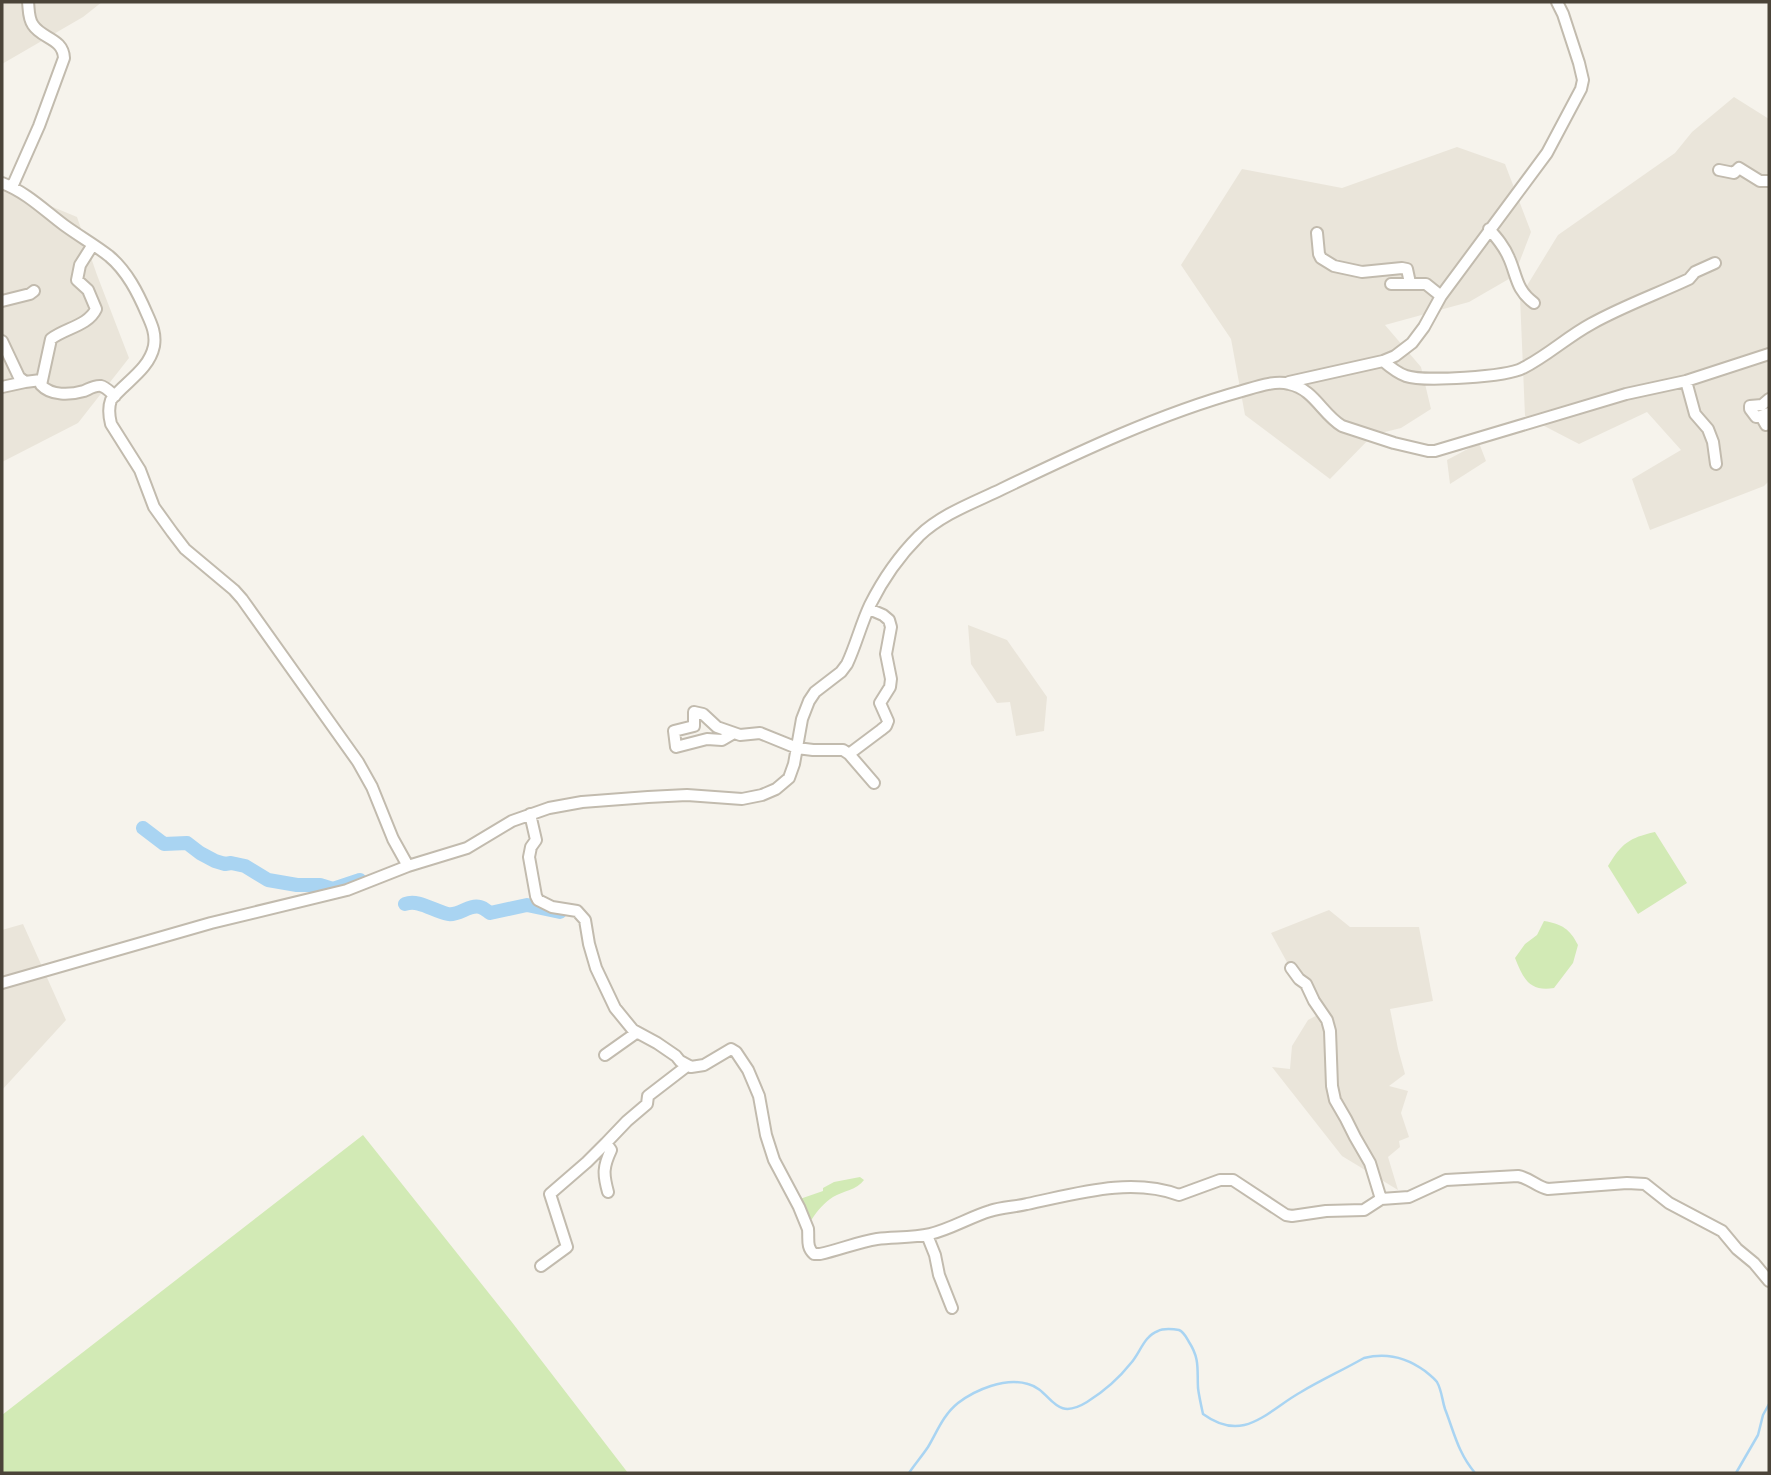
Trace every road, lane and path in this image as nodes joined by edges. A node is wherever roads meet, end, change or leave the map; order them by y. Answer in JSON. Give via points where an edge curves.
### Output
{"nodes":[{"id":1,"x":28,"y":2,"type":"edge"},
{"id":2,"x":1557,"y":2,"type":"edge"},
{"id":3,"x":1719,"y":170,"type":"dead end"},
{"id":4,"x":1769,"y":181,"type":"edge"},
{"id":5,"x":7,"y":185,"type":"edge"},
{"id":6,"x":1489,"y":229,"type":"junction"},
{"id":7,"x":1317,"y":233,"type":"dead end"},
{"id":8,"x":92,"y":246,"type":"junction"},
{"id":9,"x":1715,"y":263,"type":"dead end"},
{"id":10,"x":1409,"y":283,"type":"junction"},
{"id":11,"x":1391,"y":284,"type":"dead end"},
{"id":12,"x":34,"y":291,"type":"dead end"},
{"id":13,"x":1441,"y":296,"type":"junction"},
{"id":14,"x":2,"y":301,"type":"edge"},
{"id":15,"x":1534,"y":303,"type":"dead end"},
{"id":16,"x":2,"y":341,"type":"edge"},
{"id":17,"x":1769,"y":354,"type":"edge"},
{"id":18,"x":1383,"y":361,"type":"junction"},
{"id":19,"x":41,"y":380,"type":"junction"},
{"id":20,"x":1686,"y":381,"type":"junction"},
{"id":21,"x":25,"y":383,"type":"junction"},
{"id":22,"x":1287,"y":383,"type":"junction"},
{"id":23,"x":2,"y":387,"type":"edge"},
{"id":24,"x":115,"y":396,"type":"junction"},
{"id":25,"x":1769,"y":399,"type":"edge"},
{"id":26,"x":1765,"y":418,"type":"edge"},
{"id":27,"x":1716,"y":464,"type":"dead end"},
{"id":28,"x":869,"y":609,"type":"junction"},
{"id":29,"x":734,"y":733,"type":"junction"},
{"id":30,"x":797,"y":748,"type":"junction"},
{"id":31,"x":849,"y":754,"type":"junction"},
{"id":32,"x":874,"y":783,"type":"dead end"},
{"id":33,"x":530,"y":814,"type":"junction"},
{"id":34,"x":408,"y":866,"type":"junction"},
{"id":35,"x":1291,"y":968,"type":"dead end"},
{"id":36,"x":2,"y":983,"type":"edge"},
{"id":37,"x":636,"y":1033,"type":"junction"},
{"id":38,"x":605,"y":1055,"type":"dead end"},
{"id":39,"x":687,"y":1066,"type":"junction"},
{"id":40,"x":606,"y":1143,"type":"junction"},
{"id":41,"x":608,"y":1192,"type":"dead end"},
{"id":42,"x":1381,"y":1199,"type":"junction"},
{"id":43,"x":927,"y":1235,"type":"junction"},
{"id":44,"x":541,"y":1266,"type":"dead end"},
{"id":45,"x":1769,"y":1281,"type":"edge"},
{"id":46,"x":952,"y":1308,"type":"dead end"}],
"edges":[{"from":1,"to":5,"type":"street","via":[[33,26],[60,46],[64,58],[39,126]]},
{"from":2,"to":6,"type":"street","via":[[1583,83],[1546,153]]},
{"from":3,"to":4,"type":"street","via":[[1733,173],[1740,168],[1760,181]]},
{"from":5,"to":8,"type":"street"},
{"from":6,"to":13,"type":"street"},
{"from":6,"to":15,"type":"street","via":[[1502,243],[1521,290]]},
{"from":7,"to":10,"type":"street","via":[[1321,258],[1334,266],[1362,272],[1407,269]]},
{"from":8,"to":19,"type":"street","via":[[77,280],[88,290],[96,309],[86,321],[51,339]]},
{"from":8,"to":24,"type":"street","via":[[110,257],[134,286],[155,336],[148,360]]},
{"from":9,"to":18,"type":"street","via":[[1591,323],[1511,373],[1412,378]]},
{"from":10,"to":11,"type":"street"},
{"from":10,"to":13,"type":"street","via":[[1426,284]]},
{"from":12,"to":14,"type":"street"},
{"from":13,"to":18,"type":"street","via":[[1412,343]]},
{"from":16,"to":21,"type":"street"},
{"from":17,"to":20,"type":"street"},
{"from":18,"to":22,"type":"street"},
{"from":19,"to":21,"type":"street"},
{"from":19,"to":24,"type":"street","via":[[49,391],[66,394],[99,386]]},
{"from":20,"to":22,"type":"street","via":[[1626,394],[1435,451],[1342,426],[1304,390]]},
{"from":20,"to":27,"type":"street","via":[[1695,414],[1713,442]]},
{"from":21,"to":23,"type":"street"},
{"from":22,"to":28,"type":"street","via":[[1221,397],[1172,415],[951,513],[916,539]]},
{"from":24,"to":34,"type":"street","via":[[109,405],[111,424],[140,470],[154,508],[185,550],[242,598],[335,728],[364,771]]},
{"from":25,"to":26,"type":"street","via":[[1750,406],[1756,417]]},
{"from":28,"to":30,"type":"street","via":[[847,664],[809,701]]},
{"from":28,"to":31,"type":"street","via":[[883,615],[891,627],[886,654],[890,687],[880,704],[888,721]]},
{"from":29,"to":29,"type":"street","via":[[694,712],[694,726],[674,731],[676,747],[722,740]]},
{"from":29,"to":30,"type":"street","via":[[760,733]]},
{"from":30,"to":31,"type":"street"},
{"from":30,"to":33,"type":"street","via":[[789,778],[776,789],[742,799],[687,795],[582,802]]},
{"from":31,"to":32,"type":"street"},
{"from":33,"to":34,"type":"street","via":[[467,848]]},
{"from":33,"to":37,"type":"street","via":[[536,840],[529,857],[536,896],[552,907],[577,911],[585,920],[600,975],[615,1008]]},
{"from":34,"to":36,"type":"street","via":[[347,890],[211,923]]},
{"from":35,"to":42,"type":"street","via":[[1327,1020],[1335,1100],[1370,1163]]},
{"from":37,"to":38,"type":"street"},
{"from":37,"to":39,"type":"street"},
{"from":39,"to":40,"type":"street","via":[[649,1096],[647,1104]]},
{"from":39,"to":43,"type":"street","via":[[697,1067],[731,1049],[736,1052],[759,1096],[771,1152],[808,1229],[812,1252]]},
{"from":40,"to":41,"type":"street","via":[[611,1150],[604,1175]]},
{"from":40,"to":44,"type":"street","via":[[550,1194],[566,1247]]},
{"from":42,"to":43,"type":"street","via":[[1364,1210],[1292,1216],[1233,1180],[1179,1195],[1120,1187],[994,1210]]},
{"from":42,"to":45,"type":"street","via":[[1409,1197],[1446,1180],[1493,1176],[1525,1177],[1548,1189],[1641,1183],[1722,1231]]},
{"from":43,"to":46,"type":"street"}]}
